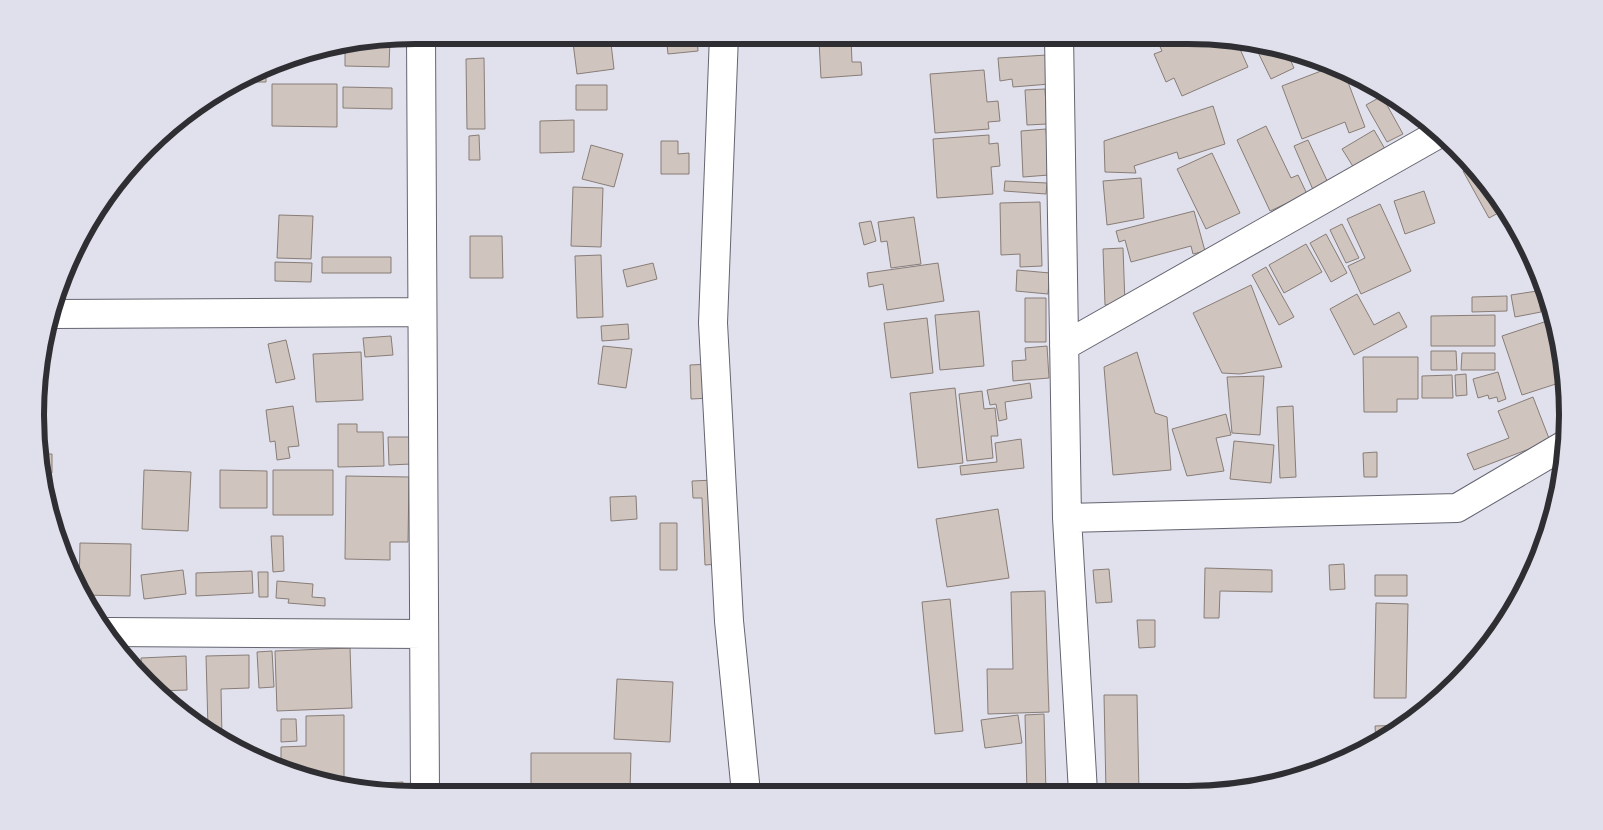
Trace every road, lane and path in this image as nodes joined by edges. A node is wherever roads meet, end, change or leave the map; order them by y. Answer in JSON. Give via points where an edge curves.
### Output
{"nodes":[{"id":1,"x":421,"y":44,"type":"edge"},
{"id":2,"x":724,"y":44,"type":"edge"},
{"id":3,"x":1059,"y":44,"type":"edge"},
{"id":4,"x":1434,"y":137,"type":"edge"},
{"id":5,"x":422,"y":312,"type":"junction"},
{"id":6,"x":58,"y":314,"type":"edge"},
{"id":7,"x":1064,"y":346,"type":"junction"},
{"id":8,"x":1557,"y":449,"type":"edge"},
{"id":9,"x":1067,"y":518,"type":"junction"},
{"id":10,"x":114,"y":632,"type":"edge"},
{"id":11,"x":424,"y":634,"type":"junction"},
{"id":12,"x":425,"y":786,"type":"edge"},
{"id":13,"x":745,"y":786,"type":"edge"},
{"id":14,"x":1083,"y":786,"type":"edge"}],
"edges":[{"from":1,"to":5,"type":"street"},
{"from":2,"to":13,"type":"street","via":[[713,323],[729,621]]},
{"from":3,"to":7,"type":"street"},
{"from":4,"to":7,"type":"street"},
{"from":5,"to":6,"type":"street"},
{"from":5,"to":11,"type":"street"},
{"from":7,"to":9,"type":"street"},
{"from":8,"to":9,"type":"street","via":[[1457,508]]},
{"from":9,"to":14,"type":"street"},
{"from":10,"to":11,"type":"street"},
{"from":11,"to":12,"type":"street"}]}
